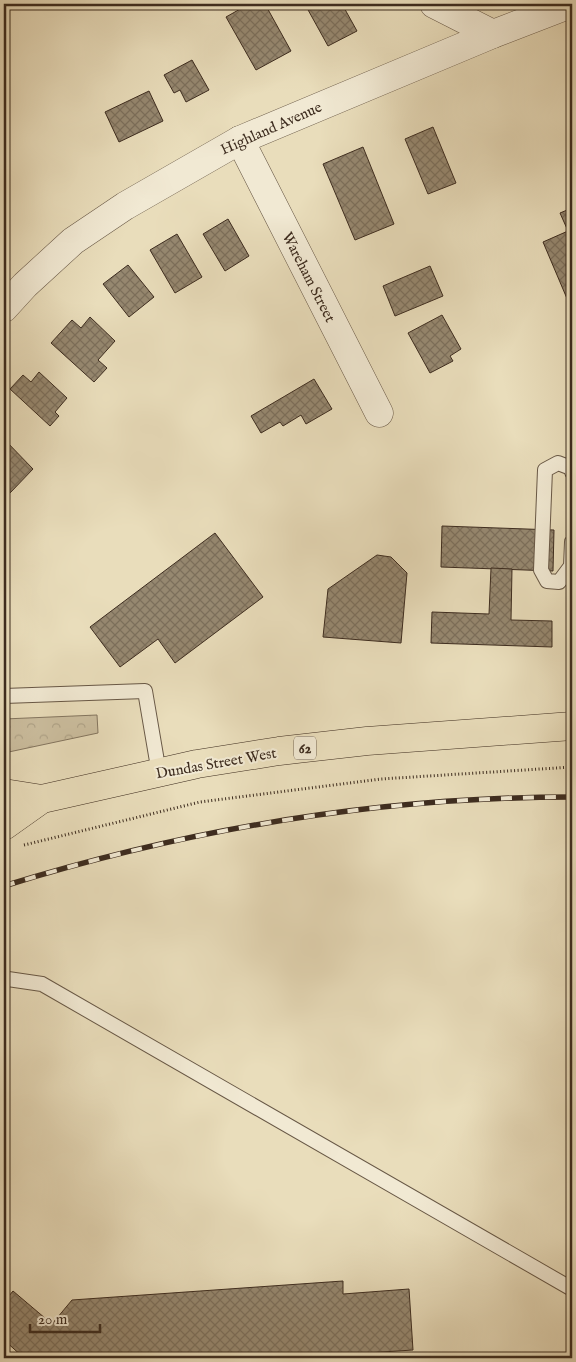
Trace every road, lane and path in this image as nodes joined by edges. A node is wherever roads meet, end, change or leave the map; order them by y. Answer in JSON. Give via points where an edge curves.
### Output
{"nodes":[{"id":1,"x":434,"y":4,"type":"edge"},
{"id":2,"x":571,"y":4,"type":"edge"},
{"id":3,"x":493,"y":34,"type":"junction"},
{"id":4,"x":240,"y":140,"type":"junction"},
{"id":5,"x":4,"y":308,"type":"edge"},
{"id":6,"x":379,"y":413,"type":"dead end"},
{"id":7,"x":572,"y":472,"type":"edge"},
{"id":8,"x":572,"y":542,"type":"edge"},
{"id":9,"x":4,"y":696,"type":"edge"},
{"id":10,"x":572,"y":726,"type":"edge"},
{"id":11,"x":572,"y":768,"type":"edge"},
{"id":12,"x":159,"y":773,"type":"junction"},
{"id":13,"x":4,"y":792,"type":"edge"},
{"id":14,"x":42,"y":799,"type":"junction"},
{"id":15,"x":4,"y":826,"type":"edge"},
{"id":16,"x":22,"y":846,"type":"dead end"},
{"id":17,"x":4,"y":981,"type":"edge"},
{"id":18,"x":572,"y":1289,"type":"edge"}],
"edges":[{"from":1,"to":3,"type":"street"},
{"from":2,"to":3,"type":"street","name":"Highland Avenue"},
{"from":3,"to":4,"type":"street","name":"Highland Avenue"},
{"from":4,"to":5,"type":"street","name":"Highland Avenue","via":[[125,206],[73,241]]},
{"from":4,"to":6,"type":"street","name":"Wareham Street"},
{"from":7,"to":8,"type":"lane","via":[[571,468],[558,463],[546,470],[541,570],[547,581],[559,582],[571,566]]},
{"from":9,"to":12,"type":"lane","via":[[145,691]]},
{"from":10,"to":12,"type":"main road","name":"Dundas Street West","number":"62","via":[[358,742],[279,751]]},
{"from":11,"to":16,"type":"path","via":[[381,779],[200,802]]},
{"from":12,"to":14,"type":"main road","name":"Dundas Street West","number":"62"},
{"from":13,"to":14,"type":"main road","name":"Dundas Street West","number":"62"},
{"from":14,"to":15,"type":"main road","name":"Dundas Street West","number":"62"},
{"from":17,"to":18,"type":"lane","via":[[42,984]]}]}
